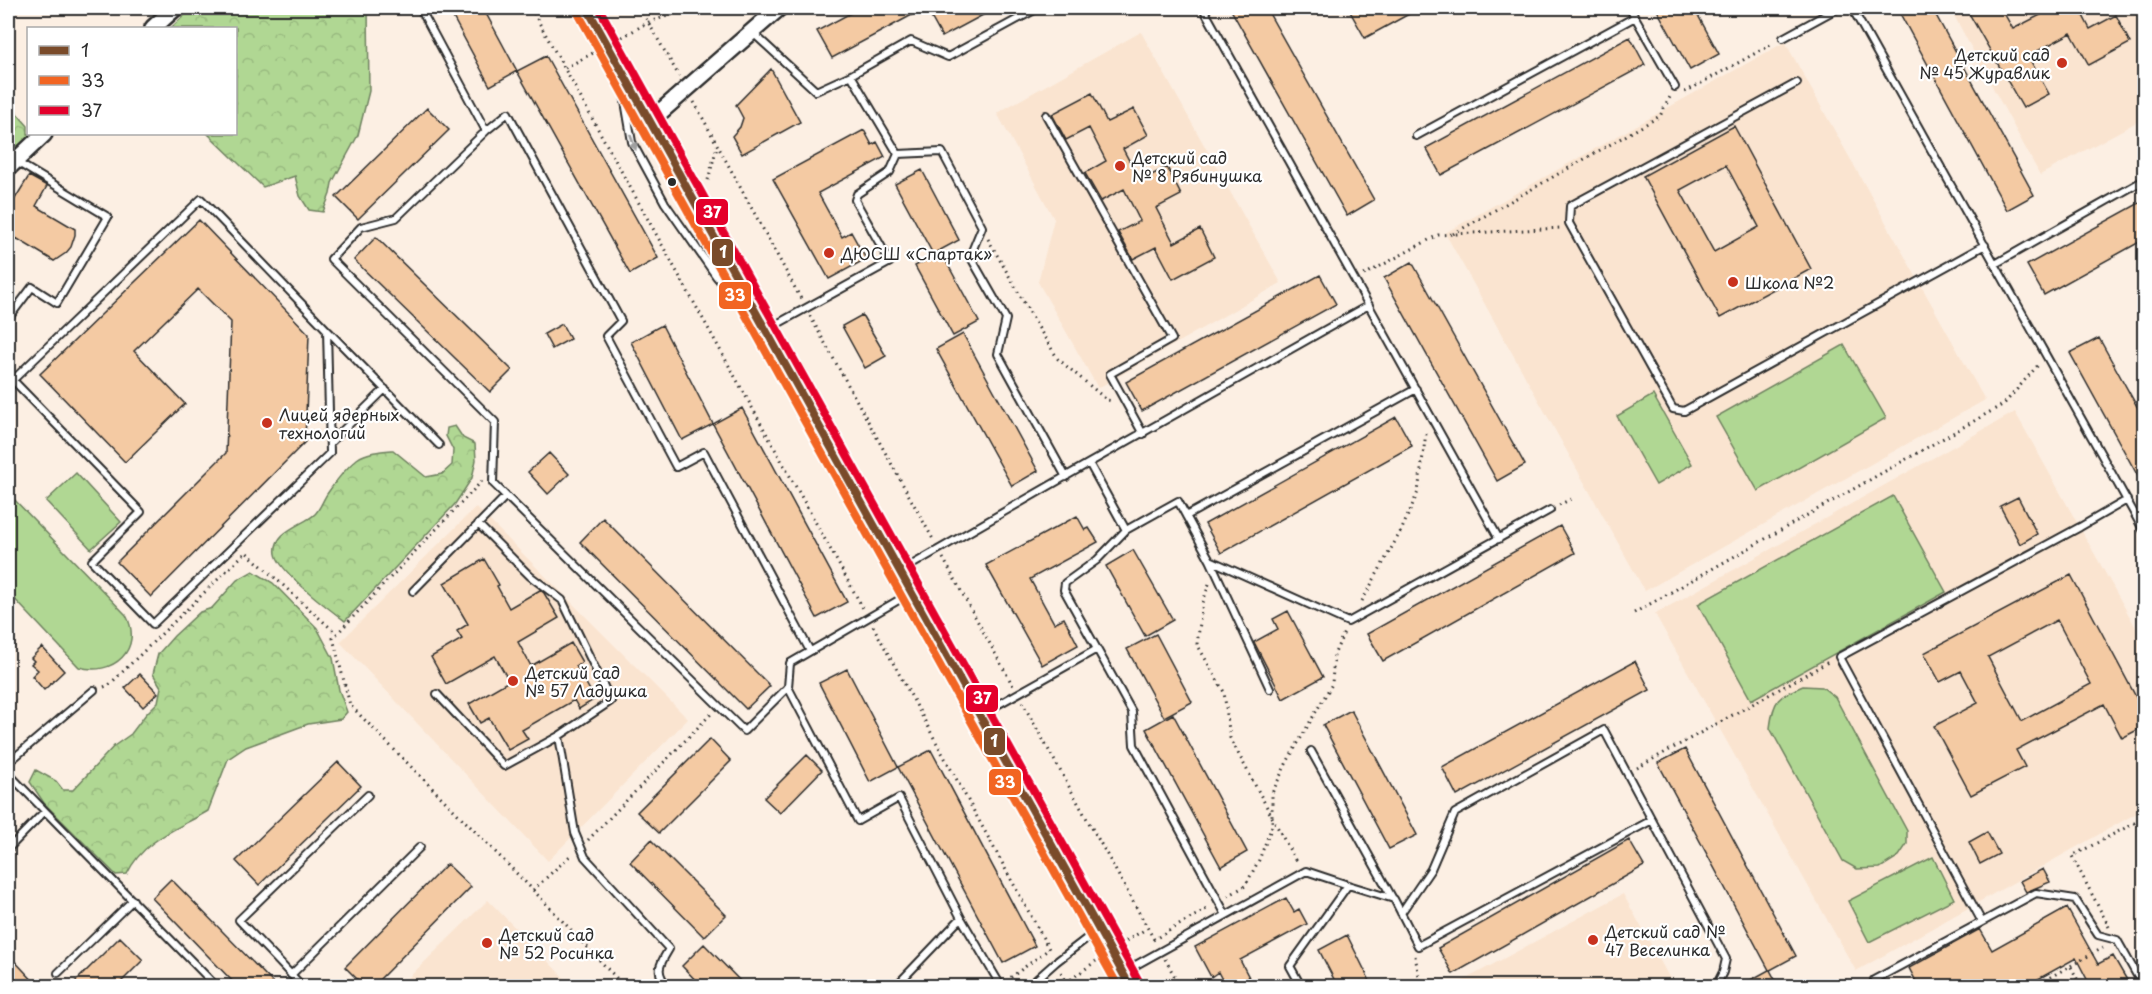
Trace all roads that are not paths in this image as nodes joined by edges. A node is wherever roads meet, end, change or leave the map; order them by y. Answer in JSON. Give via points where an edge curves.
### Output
{"nodes":[{"id":1,"x":175,"y":8,"type":"edge"},
{"id":2,"x":420,"y":8,"type":"edge"},
{"id":3,"x":587,"y":8,"type":"edge"},
{"id":4,"x":779,"y":8,"type":"edge"},
{"id":5,"x":1038,"y":8,"type":"edge"},
{"id":6,"x":1203,"y":8,"type":"edge"},
{"id":7,"x":1630,"y":8,"type":"edge"},
{"id":8,"x":1839,"y":8,"type":"edge"},
{"id":9,"x":1852,"y":8,"type":"edge"},
{"id":10,"x":1635,"y":17,"type":"junction"},
{"id":11,"x":154,"y":27,"type":"edge"},
{"id":12,"x":752,"y":32,"type":"junction"},
{"id":13,"x":1783,"y":38,"type":"road end"},
{"id":14,"x":618,"y":64,"type":"junction"},
{"id":15,"x":852,"y":75,"type":"junction"},
{"id":16,"x":1797,"y":83,"type":"dead end"},
{"id":17,"x":1675,"y":87,"type":"road end"},
{"id":18,"x":1046,"y":115,"type":"dead end"},
{"id":19,"x":650,"y":121,"type":"junction"},
{"id":20,"x":486,"y":131,"type":"junction"},
{"id":21,"x":43,"y":135,"type":"edge"},
{"id":22,"x":1416,"y":136,"type":"dead end"},
{"id":23,"x":898,"y":153,"type":"junction"},
{"id":24,"x":11,"y":164,"type":"edge"},
{"id":25,"x":2145,"y":180,"type":"edge"},
{"id":26,"x":1985,"y":244,"type":"junction"},
{"id":27,"x":1995,"y":264,"type":"junction"},
{"id":28,"x":1369,"y":305,"type":"junction"},
{"id":29,"x":8,"y":319,"type":"edge"},
{"id":30,"x":327,"y":330,"type":"junction"},
{"id":31,"x":764,"y":331,"type":"junction"},
{"id":32,"x":11,"y":377,"type":"edge"},
{"id":33,"x":1416,"y":388,"type":"junction"},
{"id":34,"x":385,"y":389,"type":"junction"},
{"id":35,"x":1143,"y":434,"type":"junction"},
{"id":36,"x":330,"y":442,"type":"junction"},
{"id":37,"x":439,"y":445,"type":"dead end"},
{"id":38,"x":1089,"y":463,"type":"junction"},
{"id":39,"x":1066,"y":477,"type":"junction"},
{"id":40,"x":506,"y":496,"type":"junction"},
{"id":41,"x":2127,"y":500,"type":"junction"},
{"id":42,"x":1550,"y":510,"type":"dead end"},
{"id":43,"x":1186,"y":516,"type":"junction"},
{"id":44,"x":478,"y":524,"type":"junction"},
{"id":45,"x":1126,"y":530,"type":"junction"},
{"id":46,"x":2145,"y":531,"type":"edge"},
{"id":47,"x":1499,"y":539,"type":"junction"},
{"id":48,"x":1210,"y":560,"type":"junction"},
{"id":49,"x":900,"y":572,"type":"junction"},
{"id":50,"x":413,"y":591,"type":"dead end"},
{"id":51,"x":912,"y":592,"type":"junction"},
{"id":52,"x":1097,"y":649,"type":"junction"},
{"id":53,"x":810,"y":651,"type":"junction"},
{"id":54,"x":788,"y":687,"type":"junction"},
{"id":55,"x":1270,"y":689,"type":"dead end"},
{"id":56,"x":94,"y":690,"type":"road end"},
{"id":57,"x":437,"y":694,"type":"dead end"},
{"id":58,"x":979,"y":716,"type":"junction"},
{"id":59,"x":559,"y":736,"type":"junction"},
{"id":60,"x":1311,"y":750,"type":"dead end"},
{"id":61,"x":8,"y":764,"type":"edge"},
{"id":62,"x":8,"y":773,"type":"edge"},
{"id":63,"x":368,"y":795,"type":"dead end"},
{"id":64,"x":45,"y":811,"type":"junction"},
{"id":65,"x":1652,"y":820,"type":"junction"},
{"id":66,"x":420,"y":847,"type":"dead end"},
{"id":67,"x":8,"y":849,"type":"edge"},
{"id":68,"x":1348,"y":885,"type":"junction"},
{"id":69,"x":1394,"y":899,"type":"junction"},
{"id":70,"x":133,"y":900,"type":"junction"},
{"id":71,"x":1401,"y":913,"type":"junction"},
{"id":72,"x":1226,"y":915,"type":"junction"},
{"id":73,"x":961,"y":918,"type":"junction"},
{"id":74,"x":1982,"y":922,"type":"junction"},
{"id":75,"x":1097,"y":930,"type":"junction"},
{"id":76,"x":58,"y":973,"type":"dead end"},
{"id":77,"x":291,"y":975,"type":"junction"},
{"id":78,"x":1126,"y":980,"type":"edge"},
{"id":79,"x":1000,"y":986,"type":"edge"},
{"id":80,"x":216,"y":987,"type":"edge"},
{"id":81,"x":303,"y":987,"type":"edge"},
{"id":82,"x":668,"y":987,"type":"edge"},
{"id":83,"x":896,"y":987,"type":"edge"},
{"id":84,"x":1029,"y":987,"type":"edge"},
{"id":85,"x":1301,"y":987,"type":"edge"},
{"id":86,"x":1716,"y":987,"type":"edge"},
{"id":87,"x":1878,"y":987,"type":"edge"},
{"id":88,"x":2143,"y":987,"type":"edge"}],
"edges":[{"from":1,"to":11,"type":"street"},
{"from":2,"to":20,"type":"lane"},
{"from":3,"to":14,"type":"highway"},
{"from":4,"to":12,"type":"street"},
{"from":5,"to":15,"type":"lane","via":[[948,57],[911,41]]},
{"from":6,"to":28,"type":"lane"},
{"from":7,"to":10,"type":"lane"},
{"from":8,"to":13,"type":"lane"},
{"from":9,"to":26,"type":"lane"},
{"from":10,"to":17,"type":"lane"},
{"from":10,"to":22,"type":"lane"},
{"from":12,"to":15,"type":"lane","via":[[816,91]]},
{"from":12,"to":19,"type":"street"},
{"from":14,"to":19,"type":"highway"},
{"from":14,"to":31,"type":"lane","one_way":true,"via":[[632,142],[664,203],[716,276]]},
{"from":15,"to":23,"type":"lane"},
{"from":16,"to":26,"type":"lane","via":[[1570,206],[1569,223],[1673,409],[1684,411]]},
{"from":18,"to":35,"type":"lane","via":[[1172,339],[1110,374]]},
{"from":19,"to":31,"type":"highway"},
{"from":20,"to":40,"type":"lane","via":[[396,218],[361,227],[331,259],[495,422],[493,483]]},
{"from":20,"to":53,"type":"lane","via":[[508,113],[621,321],[606,336],[676,467],[704,452]]},
{"from":21,"to":24,"type":"street"},
{"from":23,"to":31,"type":"lane","via":[[890,172],[857,194],[855,200],[890,262]]},
{"from":23,"to":39,"type":"lane","via":[[942,153],[982,227],[970,256],[1006,319],[998,354]]},
{"from":24,"to":29,"type":"lane","via":[[108,217],[57,303],[32,287]]},
{"from":25,"to":27,"type":"lane"},
{"from":26,"to":27,"type":"lane"},
{"from":27,"to":41,"type":"lane"},
{"from":28,"to":33,"type":"lane"},
{"from":28,"to":35,"type":"lane"},
{"from":30,"to":32,"type":"lane","via":[[201,199]]},
{"from":30,"to":34,"type":"lane"},
{"from":30,"to":36,"type":"lane"},
{"from":31,"to":49,"type":"highway"},
{"from":32,"to":36,"type":"lane","via":[[141,512],[92,561],[153,624],[330,453]]},
{"from":33,"to":43,"type":"lane"},
{"from":33,"to":47,"type":"lane"},
{"from":34,"to":36,"type":"lane"},
{"from":34,"to":37,"type":"lane"},
{"from":35,"to":38,"type":"lane"},
{"from":38,"to":39,"type":"lane"},
{"from":38,"to":45,"type":"lane"},
{"from":39,"to":49,"type":"lane"},
{"from":40,"to":44,"type":"lane"},
{"from":40,"to":54,"type":"lane","via":[[744,731]]},
{"from":41,"to":46,"type":"lane"},
{"from":41,"to":74,"type":"lane","via":[[1839,657]]},
{"from":42,"to":47,"type":"lane"},
{"from":43,"to":45,"type":"lane","via":[[1178,501]]},
{"from":43,"to":48,"type":"lane"},
{"from":44,"to":50,"type":"lane"},
{"from":44,"to":59,"type":"lane","via":[[530,576],[562,600],[611,701]]},
{"from":45,"to":52,"type":"lane","via":[[1097,560],[1065,583],[1064,590]]},
{"from":47,"to":48,"type":"lane","via":[[1348,622]]},
{"from":48,"to":55,"type":"lane"},
{"from":49,"to":51,"type":"highway"},
{"from":51,"to":53,"type":"lane"},
{"from":51,"to":58,"type":"highway"},
{"from":52,"to":58,"type":"lane"},
{"from":52,"to":72,"type":"lane","via":[[1132,712],[1134,744]]},
{"from":53,"to":54,"type":"lane","via":[[790,663]]},
{"from":54,"to":73,"type":"lane","via":[[858,821],[899,798]]},
{"from":56,"to":61,"type":"lane"},
{"from":57,"to":59,"type":"lane","via":[[504,766]]},
{"from":58,"to":75,"type":"highway"},
{"from":59,"to":82,"type":"lane","via":[[575,833],[585,857],[669,949],[659,966],[661,979]]},
{"from":60,"to":69,"type":"lane"},
{"from":62,"to":64,"type":"lane"},
{"from":63,"to":77,"type":"lane","via":[[239,920]]},
{"from":64,"to":67,"type":"lane"},
{"from":64,"to":70,"type":"lane"},
{"from":65,"to":71,"type":"lane","via":[[1418,946]]},
{"from":65,"to":71,"type":"lane","via":[[1604,730],[1455,813],[1431,869]]},
{"from":65,"to":86,"type":"lane","via":[[1726,958]]},
{"from":66,"to":77,"type":"lane"},
{"from":68,"to":69,"type":"lane"},
{"from":68,"to":72,"type":"lane","via":[[1306,871]]},
{"from":68,"to":85,"type":"lane","via":[[1290,966]]},
{"from":69,"to":71,"type":"lane"},
{"from":70,"to":76,"type":"lane"},
{"from":70,"to":80,"type":"lane"},
{"from":72,"to":78,"type":"lane","via":[[1160,951]]},
{"from":73,"to":79,"type":"lane"},
{"from":73,"to":83,"type":"lane"},
{"from":74,"to":87,"type":"lane","via":[[1874,980]]},
{"from":74,"to":88,"type":"lane","via":[[2036,893],[2075,899],[2098,935],[2117,940]]},
{"from":75,"to":78,"type":"highway"},
{"from":75,"to":84,"type":"lane"},
{"from":77,"to":81,"type":"lane"}]}
